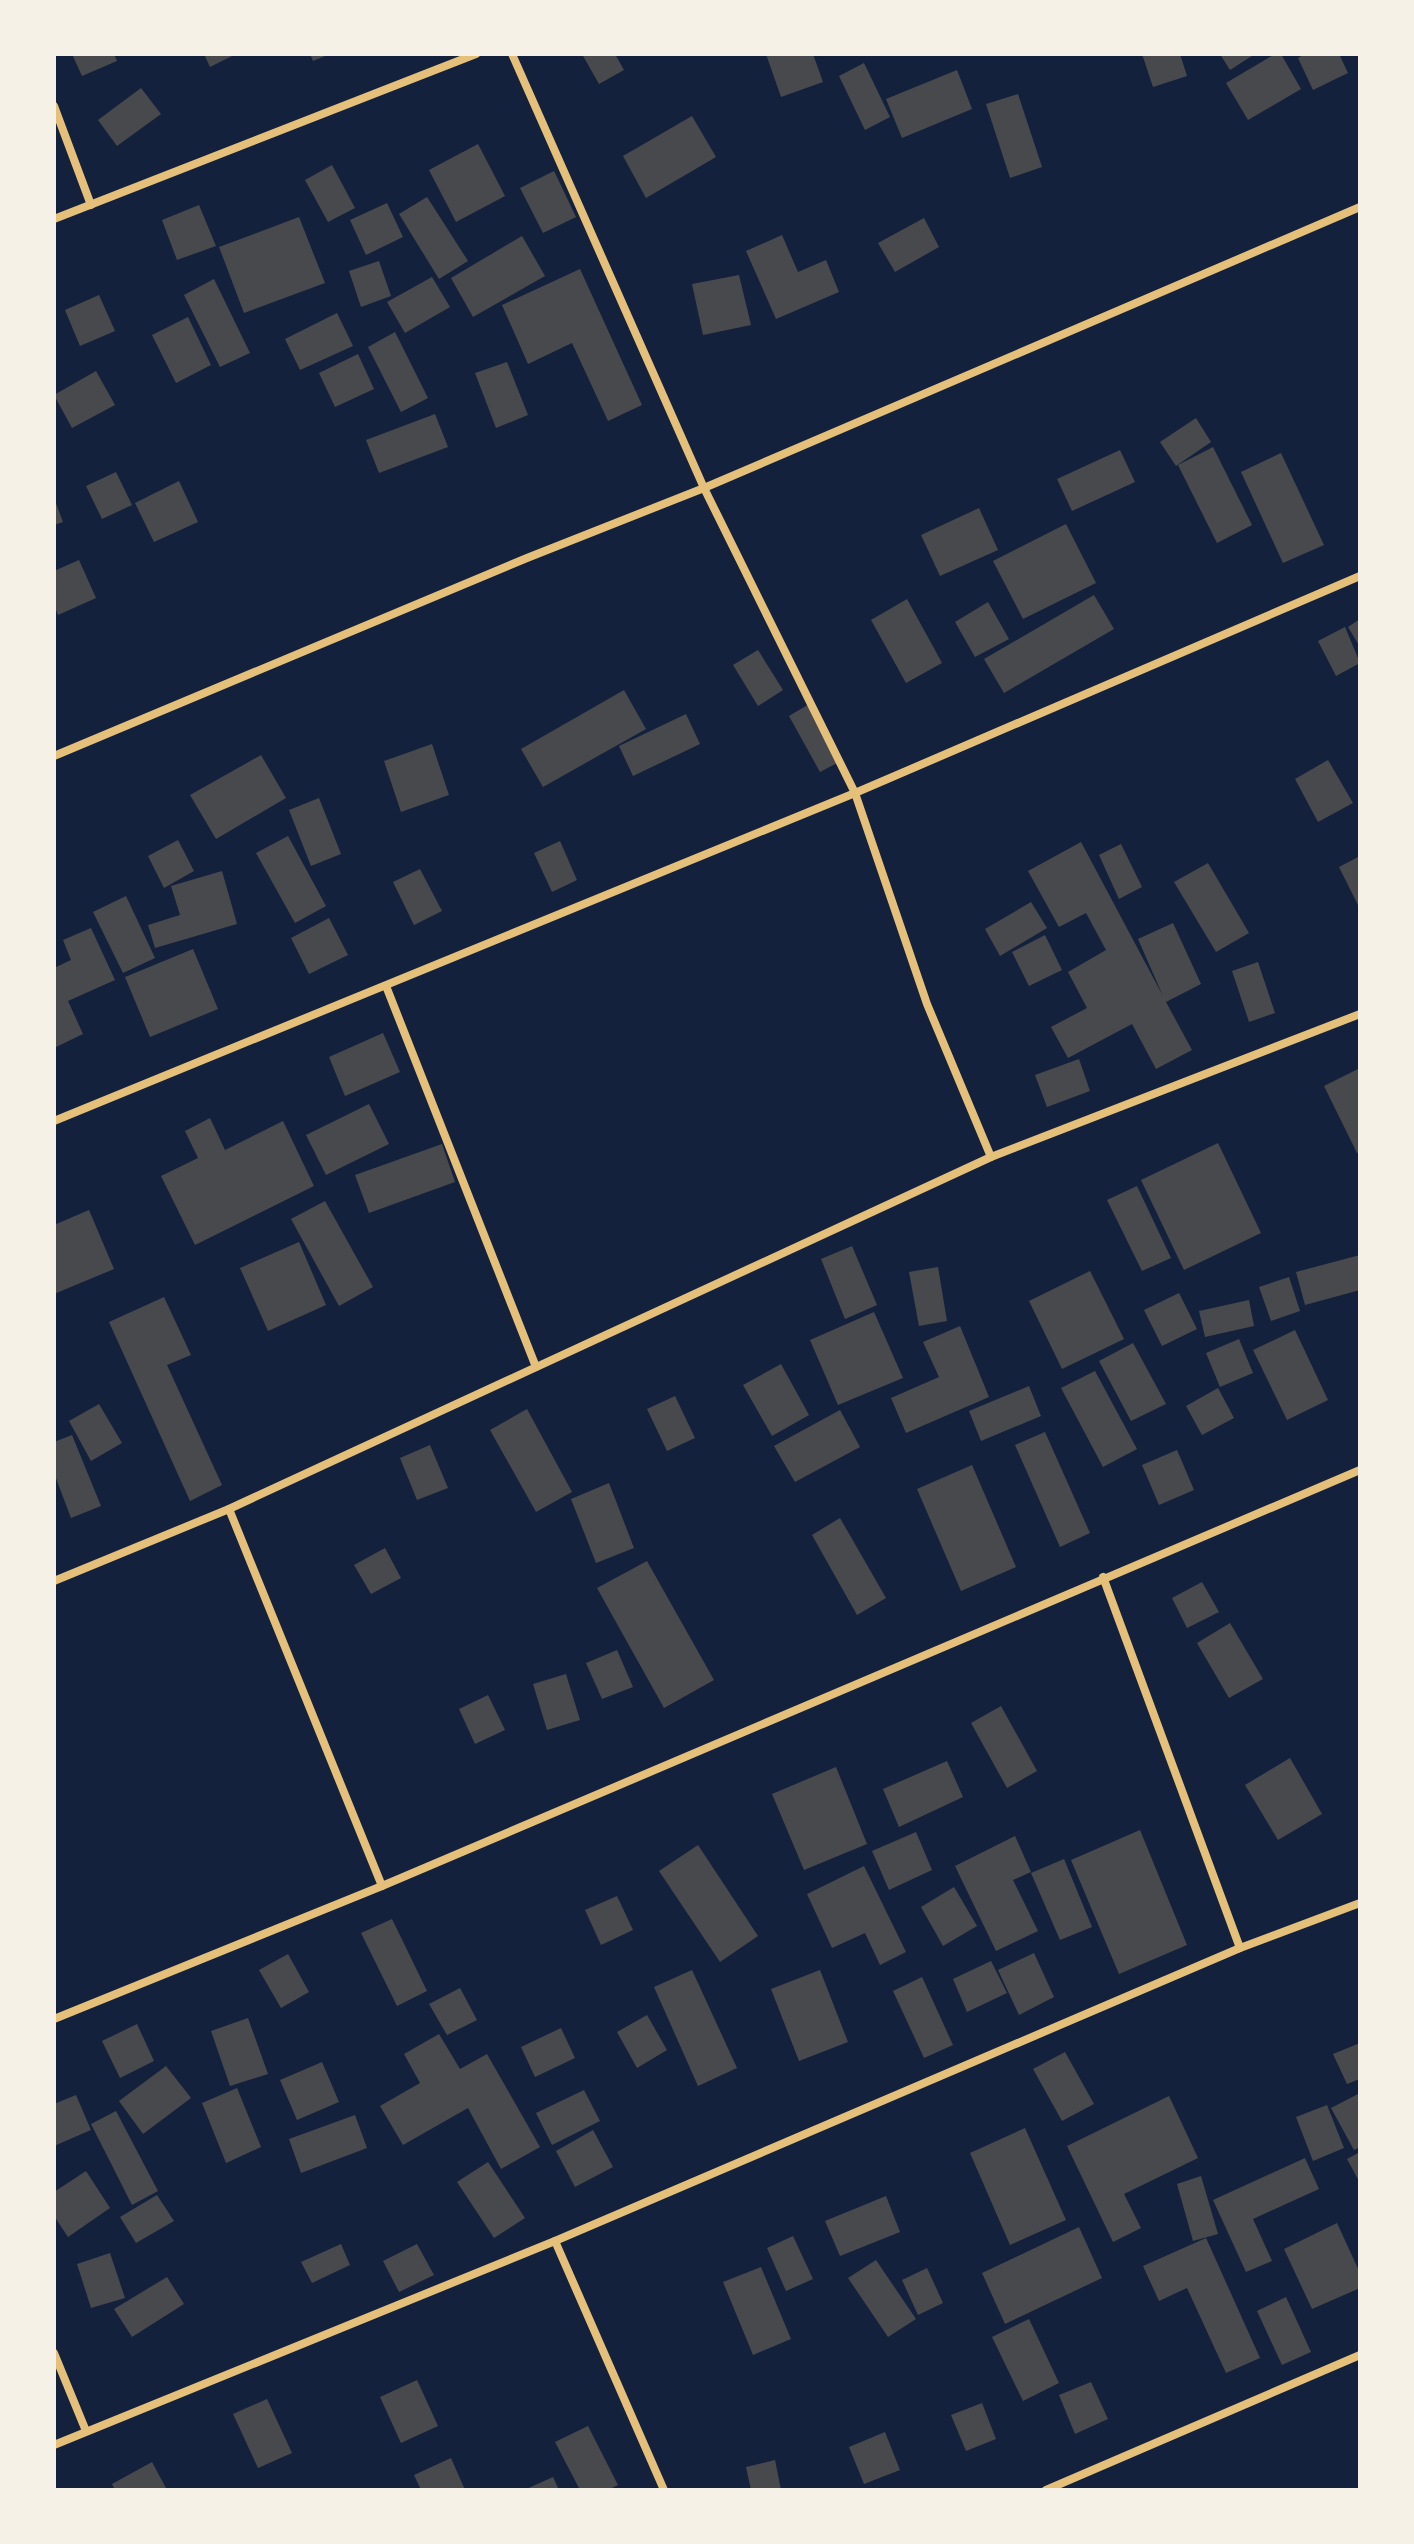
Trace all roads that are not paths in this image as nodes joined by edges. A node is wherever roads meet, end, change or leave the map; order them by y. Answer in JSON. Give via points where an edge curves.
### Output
{"nodes":[{"id":1,"x":476,"y":54,"type":"edge"},
{"id":2,"x":512,"y":54,"type":"edge"},
{"id":3,"x":54,"y":106,"type":"edge"},
{"id":4,"x":91,"y":205,"type":"junction"},
{"id":5,"x":1360,"y":207,"type":"edge"},
{"id":6,"x":54,"y":219,"type":"edge"},
{"id":7,"x":704,"y":488,"type":"junction"},
{"id":8,"x":1360,"y":576,"type":"edge"},
{"id":9,"x":54,"y":756,"type":"edge"},
{"id":10,"x":855,"y":793,"type":"junction"},
{"id":11,"x":386,"y":986,"type":"junction"},
{"id":12,"x":1360,"y":1014,"type":"edge"},
{"id":13,"x":54,"y":1121,"type":"edge"},
{"id":14,"x":991,"y":1157,"type":"junction"},
{"id":15,"x":536,"y":1367,"type":"junction"},
{"id":16,"x":1360,"y":1470,"type":"edge"},
{"id":17,"x":229,"y":1509,"type":"junction"},
{"id":18,"x":1103,"y":1577,"type":"junction"},
{"id":19,"x":54,"y":1581,"type":"edge"},
{"id":20,"x":382,"y":1886,"type":"junction"},
{"id":21,"x":1360,"y":1903,"type":"edge"},
{"id":22,"x":1240,"y":1948,"type":"junction"},
{"id":23,"x":54,"y":2019,"type":"edge"},
{"id":24,"x":555,"y":2241,"type":"junction"},
{"id":25,"x":54,"y":2353,"type":"edge"},
{"id":26,"x":1360,"y":2355,"type":"edge"},
{"id":27,"x":86,"y":2431,"type":"junction"},
{"id":28,"x":54,"y":2445,"type":"edge"},
{"id":29,"x":664,"y":2490,"type":"edge"},
{"id":30,"x":1046,"y":2490,"type":"edge"}],
"edges":[{"from":1,"to":4,"type":"street"},
{"from":2,"to":7,"type":"street"},
{"from":3,"to":4,"type":"street"},
{"from":4,"to":6,"type":"street"},
{"from":5,"to":7,"type":"street"},
{"from":7,"to":9,"type":"street"},
{"from":7,"to":10,"type":"street"},
{"from":8,"to":10,"type":"street"},
{"from":10,"to":11,"type":"street"},
{"from":10,"to":14,"type":"street","via":[[927,1004]]},
{"from":11,"to":13,"type":"street"},
{"from":11,"to":15,"type":"street"},
{"from":12,"to":14,"type":"street"},
{"from":14,"to":15,"type":"street"},
{"from":15,"to":17,"type":"street"},
{"from":16,"to":18,"type":"street"},
{"from":17,"to":19,"type":"street"},
{"from":17,"to":20,"type":"street"},
{"from":18,"to":20,"type":"street"},
{"from":18,"to":22,"type":"street"},
{"from":20,"to":23,"type":"street"},
{"from":21,"to":22,"type":"street"},
{"from":22,"to":24,"type":"street"},
{"from":24,"to":27,"type":"street"},
{"from":24,"to":29,"type":"street"},
{"from":25,"to":27,"type":"street"},
{"from":26,"to":30,"type":"street"},
{"from":27,"to":28,"type":"street"}]}
